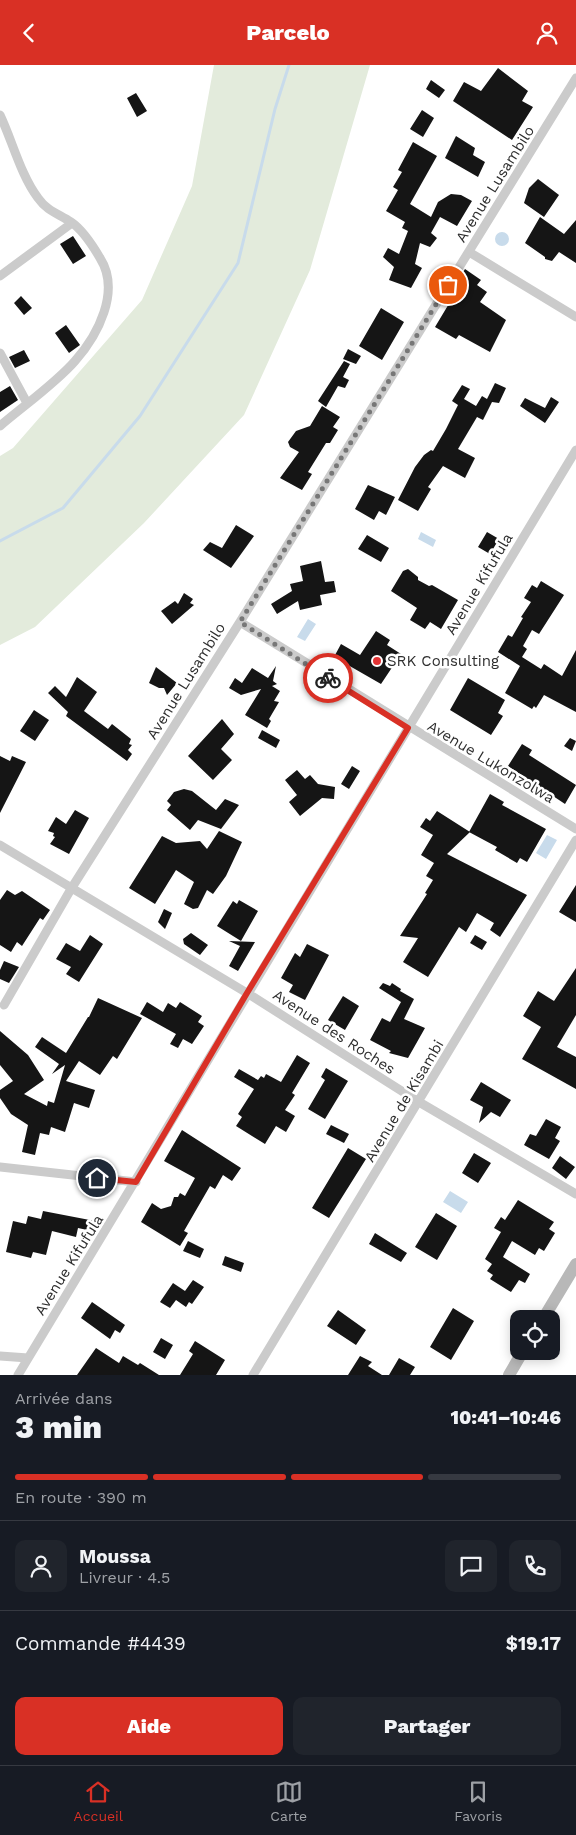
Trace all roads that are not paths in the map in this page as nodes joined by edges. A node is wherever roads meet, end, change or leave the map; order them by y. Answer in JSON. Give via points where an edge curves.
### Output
{"nodes":[{"id":1,"x":576,"y":78,"type":"edge"},
{"id":2,"x":0,"y":115,"type":"edge"},
{"id":3,"x":72,"y":223,"type":"junction"},
{"id":4,"x":469,"y":252,"type":"junction"},
{"id":5,"x":0,"y":276,"type":"edge"},
{"id":6,"x":576,"y":317,"type":"edge"},
{"id":7,"x":0,"y":353,"type":"edge"},
{"id":8,"x":27,"y":403,"type":"junction"},
{"id":9,"x":0,"y":426,"type":"edge"},
{"id":10,"x":576,"y":450,"type":"edge"},
{"id":11,"x":240,"y":622,"type":"junction"},
{"id":12,"x":408,"y":728,"type":"junction"},
{"id":13,"x":576,"y":829,"type":"edge"},
{"id":14,"x":576,"y":840,"type":"edge"},
{"id":15,"x":0,"y":845,"type":"edge"},
{"id":16,"x":71,"y":889,"type":"junction"},
{"id":17,"x":247,"y":993,"type":"junction"},
{"id":18,"x":4,"y":1005,"type":"dead end"},
{"id":19,"x":419,"y":1103,"type":"junction"},
{"id":20,"x":0,"y":1167,"type":"edge"},
{"id":21,"x":136,"y":1182,"type":"junction"},
{"id":22,"x":576,"y":1194,"type":"edge"},
{"id":23,"x":576,"y":1264,"type":"edge"},
{"id":24,"x":548,"y":1310,"type":"edge"},
{"id":25,"x":0,"y":1356,"type":"edge"},
{"id":26,"x":28,"y":1358,"type":"junction"},
{"id":27,"x":518,"y":1360,"type":"edge"},
{"id":28,"x":18,"y":1375,"type":"edge"},
{"id":29,"x":253,"y":1375,"type":"edge"},
{"id":30,"x":509,"y":1375,"type":"edge"}],
"edges":[{"from":1,"to":4,"type":"street","name":"Avenue Lusambilo"},
{"from":2,"to":3,"type":"street","via":[[37,197],[48,209]]},
{"from":3,"to":5,"type":"street"},
{"from":3,"to":8,"type":"street","via":[[101,259],[110,283],[106,307],[91,340],[75,362]]},
{"from":4,"to":6,"type":"street"},
{"from":4,"to":11,"type":"street","name":"Avenue Lusambilo"},
{"from":7,"to":8,"type":"street"},
{"from":8,"to":9,"type":"street"},
{"from":10,"to":12,"type":"street","name":"Avenue Kifufula"},
{"from":11,"to":12,"type":"street","name":"Avenue Lukonzolwa"},
{"from":11,"to":16,"type":"street","name":"Avenue Lusambilo"},
{"from":12,"to":13,"type":"street","name":"Avenue Lukonzolwa"},
{"from":12,"to":17,"type":"street","name":"Avenue Kifufula"},
{"from":14,"to":19,"type":"street","name":"Avenue de Kisambi"},
{"from":15,"to":16,"type":"street","name":"Avenue des Roches"},
{"from":16,"to":17,"type":"street","name":"Avenue des Roches"},
{"from":16,"to":18,"type":"street","name":"Avenue Lusambilo"},
{"from":17,"to":19,"type":"street","name":"Avenue des Roches"},
{"from":17,"to":21,"type":"street","name":"Avenue Kifufula"},
{"from":19,"to":22,"type":"street","name":"Avenue des Roches"},
{"from":19,"to":29,"type":"street","name":"Avenue de Kisambi"},
{"from":20,"to":21,"type":"street"},
{"from":21,"to":26,"type":"street","name":"Avenue Kifufula"},
{"from":23,"to":24,"type":"street"},
{"from":25,"to":26,"type":"street"},
{"from":26,"to":28,"type":"street","name":"Avenue Kifufula"},
{"from":27,"to":30,"type":"street"}]}
